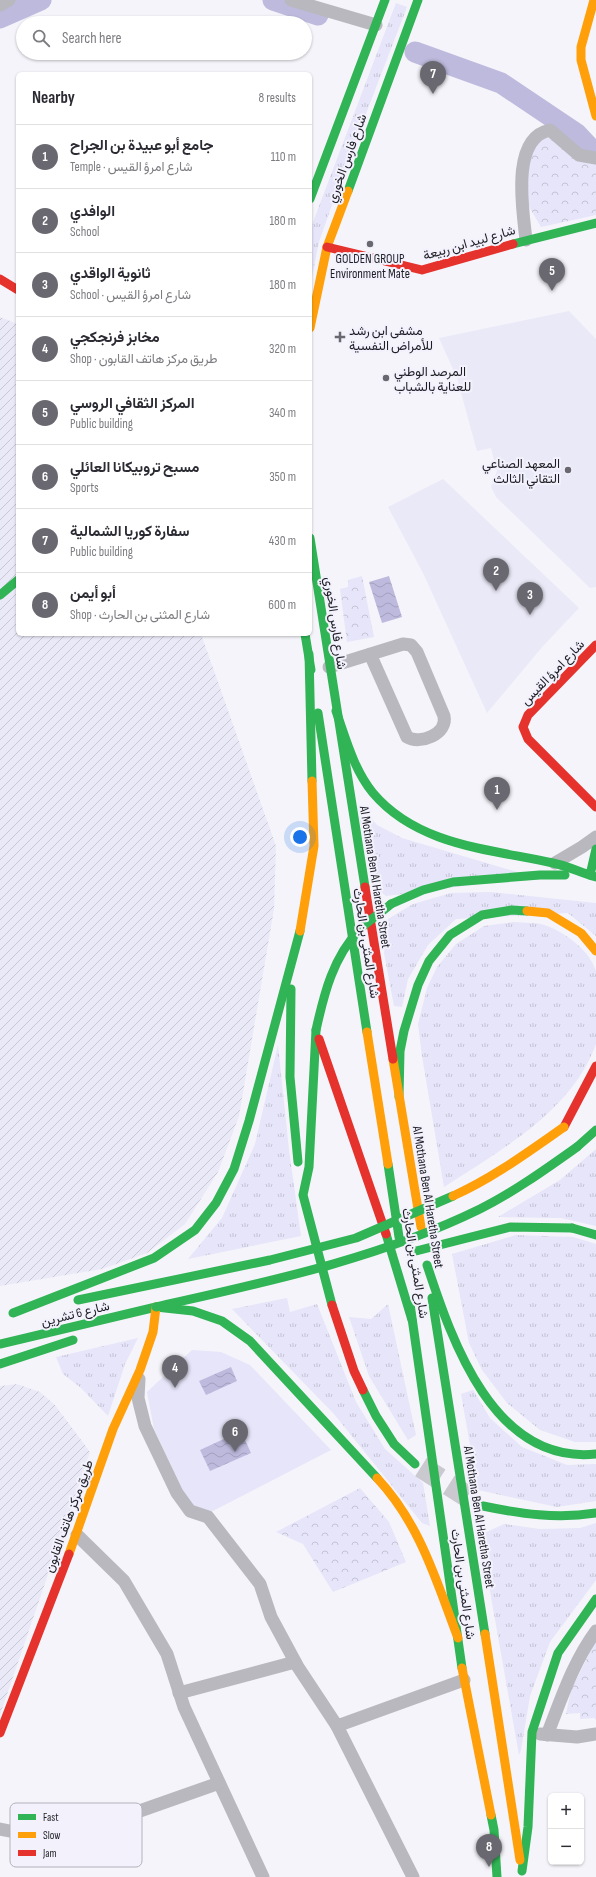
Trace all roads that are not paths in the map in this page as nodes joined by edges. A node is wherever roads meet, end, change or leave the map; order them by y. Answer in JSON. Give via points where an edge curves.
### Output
{"nodes":[{"id":1,"x":9,"y":0,"type":"edge"},
{"id":2,"x":291,"y":0,"type":"edge"},
{"id":3,"x":385,"y":0,"type":"edge"},
{"id":4,"x":418,"y":0,"type":"edge"},
{"id":5,"x":594,"y":0,"type":"edge"},
{"id":6,"x":0,"y":5,"type":"edge"},
{"id":7,"x":376,"y":25,"type":"junction"},
{"id":8,"x":596,"y":116,"type":"edge"},
{"id":9,"x":596,"y":158,"type":"edge"},
{"id":10,"x":312,"y":194,"type":"edge"},
{"id":11,"x":596,"y":223,"type":"edge"},
{"id":12,"x":526,"y":240,"type":"junction"},
{"id":13,"x":327,"y":247,"type":"junction"},
{"id":14,"x":0,"y":279,"type":"edge"},
{"id":15,"x":16,"y":289,"type":"edge"},
{"id":16,"x":312,"y":318,"type":"edge"},
{"id":17,"x":312,"y":551,"type":"edge"},
{"id":18,"x":16,"y":582,"type":"edge"},
{"id":19,"x":0,"y":595,"type":"edge"},
{"id":20,"x":305,"y":636,"type":"edge"},
{"id":21,"x":596,"y":645,"type":"edge"},
{"id":22,"x":309,"y":654,"type":"junction"},
{"id":23,"x":370,"y":654,"type":"junction"},
{"id":24,"x":330,"y":667,"type":"junction"},
{"id":25,"x":336,"y":711,"type":"junction"},
{"id":26,"x":596,"y":807,"type":"edge"},
{"id":27,"x":596,"y":837,"type":"edge"},
{"id":28,"x":596,"y":849,"type":"edge"},
{"id":29,"x":554,"y":863,"type":"junction"},
{"id":30,"x":593,"y":876,"type":"edge"},
{"id":31,"x":596,"y":951,"type":"edge"},
{"id":32,"x":290,"y":970,"type":"junction"},
{"id":33,"x":316,"y":1030,"type":"junction"},
{"id":34,"x":596,"y":1066,"type":"edge"},
{"id":35,"x":399,"y":1097,"type":"junction"},
{"id":36,"x":585,"y":1108,"type":"dead end"},
{"id":37,"x":564,"y":1127,"type":"junction"},
{"id":38,"x":596,"y":1130,"type":"edge"},
{"id":39,"x":303,"y":1195,"type":"junction"},
{"id":40,"x":596,"y":1235,"type":"edge"},
{"id":41,"x":387,"y":1260,"type":"dead end"},
{"id":42,"x":427,"y":1265,"type":"junction"},
{"id":43,"x":344,"y":1271,"type":"dead end"},
{"id":44,"x":271,"y":1280,"type":"junction"},
{"id":45,"x":156,"y":1307,"type":"junction"},
{"id":46,"x":140,"y":1310,"type":"junction"},
{"id":47,"x":412,"y":1320,"type":"junction"},
{"id":48,"x":103,"y":1330,"type":"dead end"},
{"id":49,"x":80,"y":1337,"type":"dead end"},
{"id":50,"x":0,"y":1344,"type":"edge"},
{"id":51,"x":0,"y":1364,"type":"edge"},
{"id":52,"x":140,"y":1370,"type":"junction"},
{"id":53,"x":596,"y":1454,"type":"edge"},
{"id":54,"x":414,"y":1464,"type":"tunnel mouth"},
{"id":55,"x":483,"y":1506,"type":"tunnel mouth"},
{"id":56,"x":596,"y":1513,"type":"edge"},
{"id":57,"x":77,"y":1535,"type":"junction"},
{"id":58,"x":596,"y":1600,"type":"edge"},
{"id":59,"x":596,"y":1631,"type":"edge"},
{"id":60,"x":458,"y":1638,"type":"junction"},
{"id":61,"x":295,"y":1662,"type":"junction"},
{"id":62,"x":464,"y":1680,"type":"junction"},
{"id":63,"x":179,"y":1693,"type":"junction"},
{"id":64,"x":337,"y":1726,"type":"junction"},
{"id":65,"x":532,"y":1732,"type":"junction"},
{"id":66,"x":0,"y":1733,"type":"edge"},
{"id":67,"x":596,"y":1734,"type":"edge"},
{"id":68,"x":547,"y":1735,"type":"junction"},
{"id":69,"x":219,"y":1783,"type":"junction"},
{"id":70,"x":142,"y":1810,"type":"edge"},
{"id":71,"x":0,"y":1829,"type":"edge"},
{"id":72,"x":10,"y":1831,"type":"edge"},
{"id":73,"x":522,"y":1874,"type":"edge"},
{"id":74,"x":263,"y":1877,"type":"edge"},
{"id":75,"x":413,"y":1877,"type":"edge"},
{"id":76,"x":498,"y":1877,"type":"edge"}],
"edges":[{"from":1,"to":6,"type":"street"},
{"from":2,"to":7,"type":"street"},
{"from":3,"to":7,"type":"main road","name":"شارع فارس الخوري"},
{"from":4,"to":13,"type":"main road","name":"شارع فارس الخوري"},
{"from":5,"to":8,"type":"main road","via":[[581,47],[581,60]]},
{"from":7,"to":10,"type":"main road","name":"شارع فارس الخوري"},
{"from":9,"to":12,"type":"street","via":[[579,155],[550,130],[534,138],[525,158],[521,188]]},
{"from":11,"to":12,"type":"main road","name":"شارع لبيد ابن ربيعة"},
{"from":12,"to":13,"type":"main road","name":"شارع لبيد ابن ربيعة","via":[[422,270]]},
{"from":13,"to":16,"type":"main road","name":"شارع فارس الخوري"},
{"from":14,"to":15,"type":"main road"},
{"from":17,"to":24,"type":"main road","name":"شارع فارس الخوري"},
{"from":18,"to":19,"type":"main road"},
{"from":20,"to":22,"type":"main road"},
{"from":21,"to":26,"type":"main road","name":"شارع امرؤ القيس","via":[[528,715],[523,727],[528,739]]},
{"from":22,"to":32,"type":"main road","via":[[314,846],[303,918]]},
{"from":22,"to":47,"type":"main road","name":"شارع المثنى بن الحارث"},
{"from":23,"to":23,"type":"street","via":[[407,737],[418,741],[441,730],[444,716],[414,648],[403,644]]},
{"from":23,"to":24,"type":"street"},
{"from":24,"to":25,"type":"main road","name":"شارع فارس الخوري"},
{"from":25,"to":29,"type":"main road","via":[[354,761],[364,779],[374,795],[396,816],[424,833],[444,840]]},
{"from":25,"to":35,"type":"main road","name":"Al Mothana Ben Al Haretha Street"},
{"from":27,"to":29,"type":"street"},
{"from":28,"to":30,"type":"main road"},
{"from":29,"to":30,"type":"main road"},
{"from":30,"to":33,"type":"main road","bridge":true,"via":[[540,875],[453,882],[423,890],[391,904],[358,931],[341,954],[329,976]]},
{"from":31,"to":35,"type":"main road","via":[[581,932],[548,913],[512,910],[482,915],[450,935],[429,961],[418,985],[400,1051]]},
{"from":32,"to":37,"type":"main road","name":"شارع 6 تشرين","bridge":true,"via":[[234,1169],[216,1203],[195,1230],[154,1258],[10,1314],[270,1260],[356,1238],[473,1187]]},
{"from":32,"to":39,"type":"main road","via":[[290,1078]]},
{"from":33,"to":39,"type":"main road","via":[[309,1167]]},
{"from":33,"to":47,"type":"main road","via":[[379,1210]]},
{"from":34,"to":37,"type":"main road"},
{"from":35,"to":42,"type":"main road","name":"Al Mothana Ben Al Haretha Street"},
{"from":36,"to":37,"type":"main road","name":"شارع 6 تشرين"},
{"from":38,"to":44,"type":"main road","bridge":true,"via":[[577,1147],[529,1180],[481,1209],[435,1230],[357,1258]]},
{"from":39,"to":54,"type":"main road","via":[[337,1323],[354,1371],[376,1416],[394,1444]]},
{"from":40,"to":41,"type":"main road","bridge":true,"via":[[572,1228],[510,1227]]},
{"from":42,"to":53,"type":"main road","via":[[456,1346],[472,1378],[486,1398],[520,1432],[543,1446],[565,1454]]},
{"from":42,"to":73,"type":"main road","name":"Al Mothana Ben Al Haretha Street"},
{"from":43,"to":44,"type":"main road","bridge":true},
{"from":44,"to":45,"type":"main road","bridge":true},
{"from":45,"to":46,"type":"main road","name":"شارع 6 تشرين"},
{"from":45,"to":52,"type":"main road","name":"طريق مركز هاتف القابون","via":[[153,1332]]},
{"from":45,"to":60,"type":"main road","via":[[193,1311],[222,1321],[250,1340],[338,1434],[393,1495],[423,1545]]},
{"from":46,"to":48,"type":"main road"},
{"from":46,"to":50,"type":"main road","name":"شارع 6 تشرين"},
{"from":47,"to":60,"type":"main road","name":"شارع المثنى بن الحارث"},
{"from":49,"to":51,"type":"main road"},
{"from":52,"to":57,"type":"main road","name":"طريق مركز هاتف القابون","via":[[113,1429]]},
{"from":52,"to":61,"type":"street","via":[[138,1398],[145,1426],[177,1493],[190,1511],[208,1517],[260,1584],[271,1617]]},
{"from":55,"to":56,"type":"main road","via":[[531,1516],[580,1516]]},
{"from":57,"to":63,"type":"street","via":[[124,1581],[167,1654]]},
{"from":57,"to":66,"type":"main road","name":"طريق مركز هاتف القابون"},
{"from":58,"to":65,"type":"main road","via":[[558,1653]]},
{"from":59,"to":68,"type":"street","via":[[587,1643],[568,1682]]},
{"from":60,"to":62,"type":"main road","name":"شارع المثنى بن الحارث"},
{"from":61,"to":63,"type":"street"},
{"from":61,"to":64,"type":"street"},
{"from":62,"to":64,"type":"street"},
{"from":62,"to":76,"type":"main road","name":"شارع المثنى بن الحارث","via":[[494,1830]]},
{"from":63,"to":69,"type":"street"},
{"from":64,"to":75,"type":"street"},
{"from":65,"to":68,"type":"street"},
{"from":65,"to":73,"type":"main road","via":[[528,1827]]},
{"from":67,"to":68,"type":"street","via":[[577,1737]]},
{"from":69,"to":70,"type":"street"},
{"from":69,"to":74,"type":"street"},
{"from":71,"to":72,"type":"street"}]}
